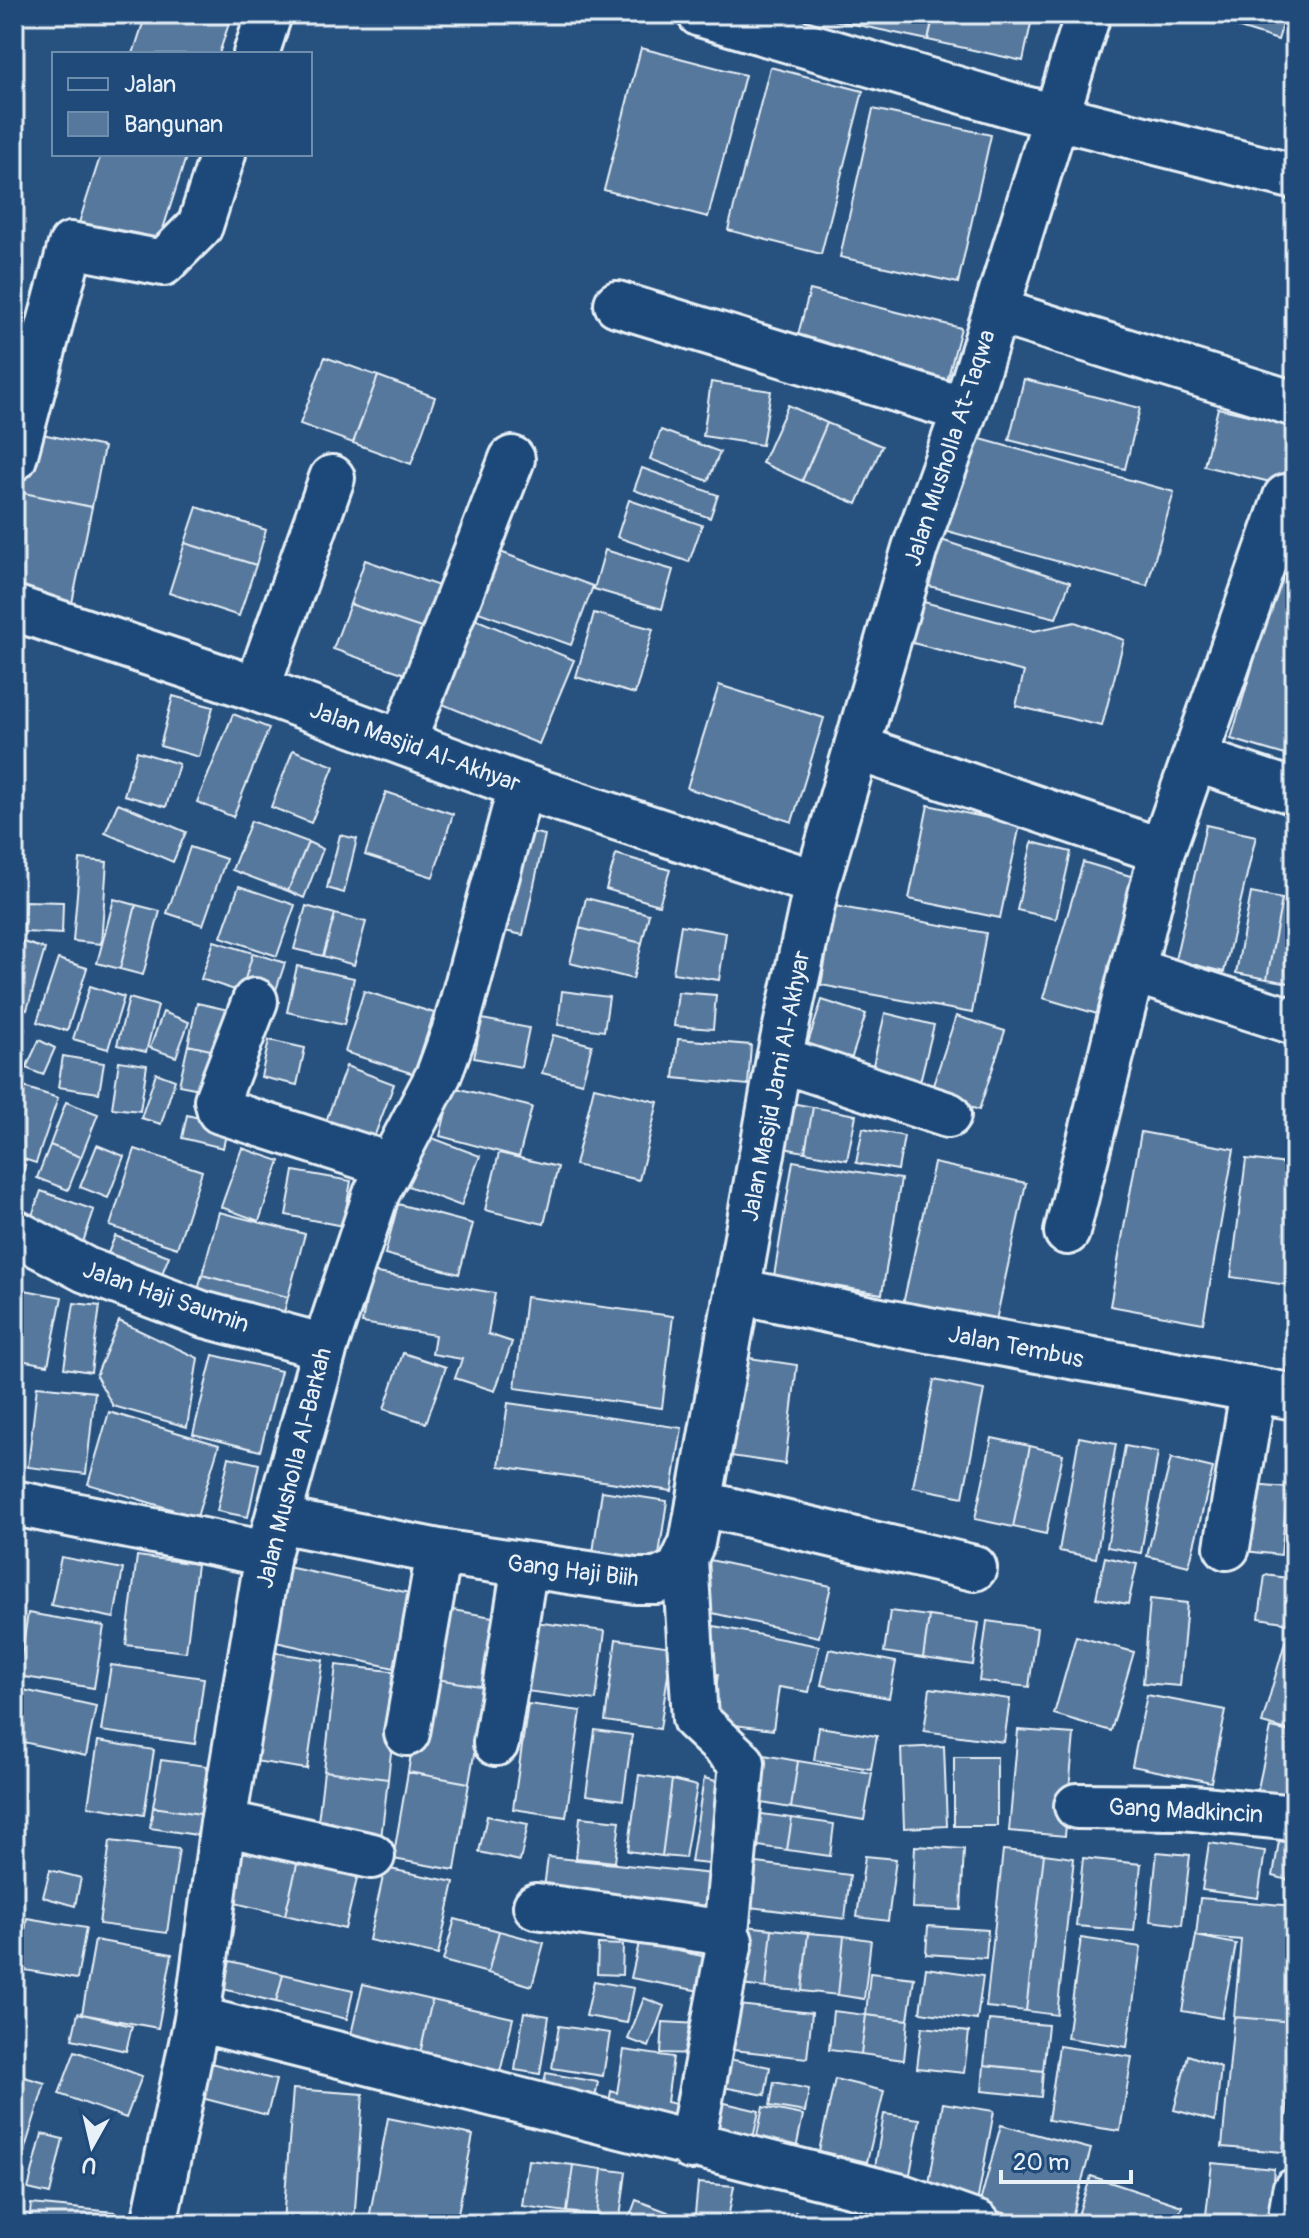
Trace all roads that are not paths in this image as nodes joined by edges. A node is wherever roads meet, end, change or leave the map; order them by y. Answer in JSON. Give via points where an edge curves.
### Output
{"nodes":[{"id":1,"x":269,"y":14,"type":"edge"},
{"id":2,"x":700,"y":14,"type":"edge"},
{"id":3,"x":1088,"y":14,"type":"edge"},
{"id":4,"x":257,"y":52,"type":"edge"},
{"id":5,"x":1056,"y":115,"type":"junction"},
{"id":6,"x":222,"y":156,"type":"edge"},
{"id":7,"x":1295,"y":177,"type":"edge"},
{"id":8,"x":617,"y":304,"type":"dead end"},
{"id":9,"x":996,"y":311,"type":"junction"},
{"id":10,"x":1295,"y":404,"type":"edge"},
{"id":11,"x":965,"y":410,"type":"junction"},
{"id":12,"x":14,"y":458,"type":"edge"},
{"id":13,"x":512,"y":459,"type":"dead end"},
{"id":14,"x":332,"y":478,"type":"dead end"},
{"id":15,"x":1286,"y":497,"type":"dead end"},
{"id":16,"x":14,"y":608,"type":"edge"},
{"id":17,"x":257,"y":689,"type":"junction"},
{"id":18,"x":403,"y":742,"type":"junction"},
{"id":19,"x":857,"y":748,"type":"junction"},
{"id":20,"x":1195,"y":759,"type":"junction"},
{"id":21,"x":521,"y":786,"type":"junction"},
{"id":22,"x":1295,"y":792,"type":"edge"},
{"id":23,"x":1162,"y":851,"type":"junction"},
{"id":24,"x":817,"y":883,"type":"junction"},
{"id":25,"x":1132,"y":970,"type":"junction"},
{"id":26,"x":255,"y":1001,"type":"dead end"},
{"id":27,"x":1295,"y":1022,"type":"edge"},
{"id":28,"x":779,"y":1059,"type":"junction"},
{"id":29,"x":948,"y":1115,"type":"dead end"},
{"id":30,"x":389,"y":1165,"type":"junction"},
{"id":31,"x":14,"y":1232,"type":"edge"},
{"id":32,"x":1067,"y":1232,"type":"dead end"},
{"id":33,"x":737,"y":1291,"type":"junction"},
{"id":34,"x":325,"y":1347,"type":"junction"},
{"id":35,"x":1253,"y":1391,"type":"junction"},
{"id":36,"x":1295,"y":1397,"type":"edge"},
{"id":37,"x":14,"y":1503,"type":"edge"},
{"id":38,"x":699,"y":1503,"type":"junction"},
{"id":39,"x":273,"y":1537,"type":"junction"},
{"id":40,"x":1227,"y":1547,"type":"dead end"},
{"id":41,"x":439,"y":1552,"type":"junction"},
{"id":42,"x":685,"y":1559,"type":"junction"},
{"id":43,"x":525,"y":1565,"type":"junction"},
{"id":44,"x":974,"y":1568,"type":"dead end"},
{"id":45,"x":407,"y":1733,"type":"dead end"},
{"id":46,"x":496,"y":1743,"type":"dead end"},
{"id":47,"x":1077,"y":1806,"type":"dead end"},
{"id":48,"x":1295,"y":1818,"type":"edge"},
{"id":49,"x":223,"y":1823,"type":"junction"},
{"id":50,"x":372,"y":1856,"type":"dead end"},
{"id":51,"x":536,"y":1906,"type":"dead end"},
{"id":52,"x":726,"y":1933,"type":"junction"},
{"id":53,"x":197,"y":2019,"type":"junction"},
{"id":54,"x":691,"y":2147,"type":"junction"},
{"id":55,"x":1295,"y":2191,"type":"edge"},
{"id":56,"x":154,"y":2224,"type":"edge"},
{"id":57,"x":978,"y":2224,"type":"edge"},
{"id":58,"x":1290,"y":2224,"type":"edge"}],
"edges":[{"from":1,"to":4,"type":"street"},
{"from":2,"to":5,"type":"street"},
{"from":3,"to":5,"type":"street","name":"Jalan Musholla At-Taqwa"},
{"from":5,"to":7,"type":"street"},
{"from":5,"to":9,"type":"street","name":"Jalan Musholla At-Taqwa"},
{"from":6,"to":12,"type":"street","via":[[200,226],[163,263],[71,245]]},
{"from":8,"to":11,"type":"street"},
{"from":9,"to":10,"type":"street"},
{"from":9,"to":11,"type":"street","name":"Jalan Musholla At-Taqwa"},
{"from":11,"to":19,"type":"street","name":"Jalan Musholla At-Taqwa","via":[[915,548]]},
{"from":13,"to":18,"type":"street"},
{"from":14,"to":17,"type":"street"},
{"from":15,"to":20,"type":"street"},
{"from":16,"to":17,"type":"street","name":"Jalan Masjid Al-Akhyar"},
{"from":17,"to":18,"type":"street","name":"Jalan Masjid Al-Akhyar"},
{"from":18,"to":21,"type":"street","name":"Jalan Masjid Al-Akhyar"},
{"from":19,"to":23,"type":"street"},
{"from":19,"to":24,"type":"street","name":"Jalan Musholla At-Taqwa"},
{"from":20,"to":22,"type":"street"},
{"from":20,"to":23,"type":"street"},
{"from":21,"to":24,"type":"street","name":"Jalan Masjid Al-Akhyar"},
{"from":21,"to":30,"type":"street","name":"Jalan Musholla Al-Barkah","via":[[455,1030],[439,1074]]},
{"from":23,"to":25,"type":"street"},
{"from":24,"to":28,"type":"street","name":"Jalan Masjid Jami Al-Akhyar"},
{"from":25,"to":27,"type":"street"},
{"from":25,"to":32,"type":"street"},
{"from":26,"to":30,"type":"street","via":[[217,1100],[220,1111]]},
{"from":28,"to":29,"type":"street"},
{"from":28,"to":33,"type":"street","name":"Jalan Masjid Jami Al-Akhyar"},
{"from":30,"to":34,"type":"street","name":"Jalan Musholla Al-Barkah"},
{"from":31,"to":34,"type":"street","name":"Jalan Haji Saumin","via":[[86,1270],[202,1314]]},
{"from":33,"to":35,"type":"street","name":"Jalan Tembus"},
{"from":33,"to":38,"type":"street"},
{"from":34,"to":39,"type":"street","name":"Jalan Musholla Al-Barkah"},
{"from":35,"to":36,"type":"street","name":"Jalan Tembus"},
{"from":35,"to":40,"type":"street"},
{"from":37,"to":39,"type":"street","name":"Gang Haji Biih"},
{"from":38,"to":42,"type":"street"},
{"from":38,"to":44,"type":"street"},
{"from":39,"to":41,"type":"street","name":"Gang Haji Biih"},
{"from":39,"to":49,"type":"street","name":"Jalan Musholla Al-Barkah"},
{"from":41,"to":43,"type":"street","name":"Gang Haji Biih"},
{"from":41,"to":45,"type":"street"},
{"from":42,"to":43,"type":"street","name":"Gang Haji Biih","via":[[679,1571],[657,1581]]},
{"from":42,"to":52,"type":"street","via":[[695,1719],[742,1763]]},
{"from":43,"to":46,"type":"street"},
{"from":47,"to":48,"type":"street","name":"Gang Madkincin","via":[[1183,1807]]},
{"from":49,"to":50,"type":"street"},
{"from":49,"to":53,"type":"street","name":"Jalan Musholla Al-Barkah"},
{"from":51,"to":52,"type":"street"},
{"from":52,"to":54,"type":"street","via":[[730,1941]]},
{"from":53,"to":54,"type":"street"},
{"from":53,"to":56,"type":"street","name":"Jalan Musholla Al-Barkah"},
{"from":54,"to":57,"type":"street","via":[[902,2197]]},
{"from":55,"to":58,"type":"street"}]}
